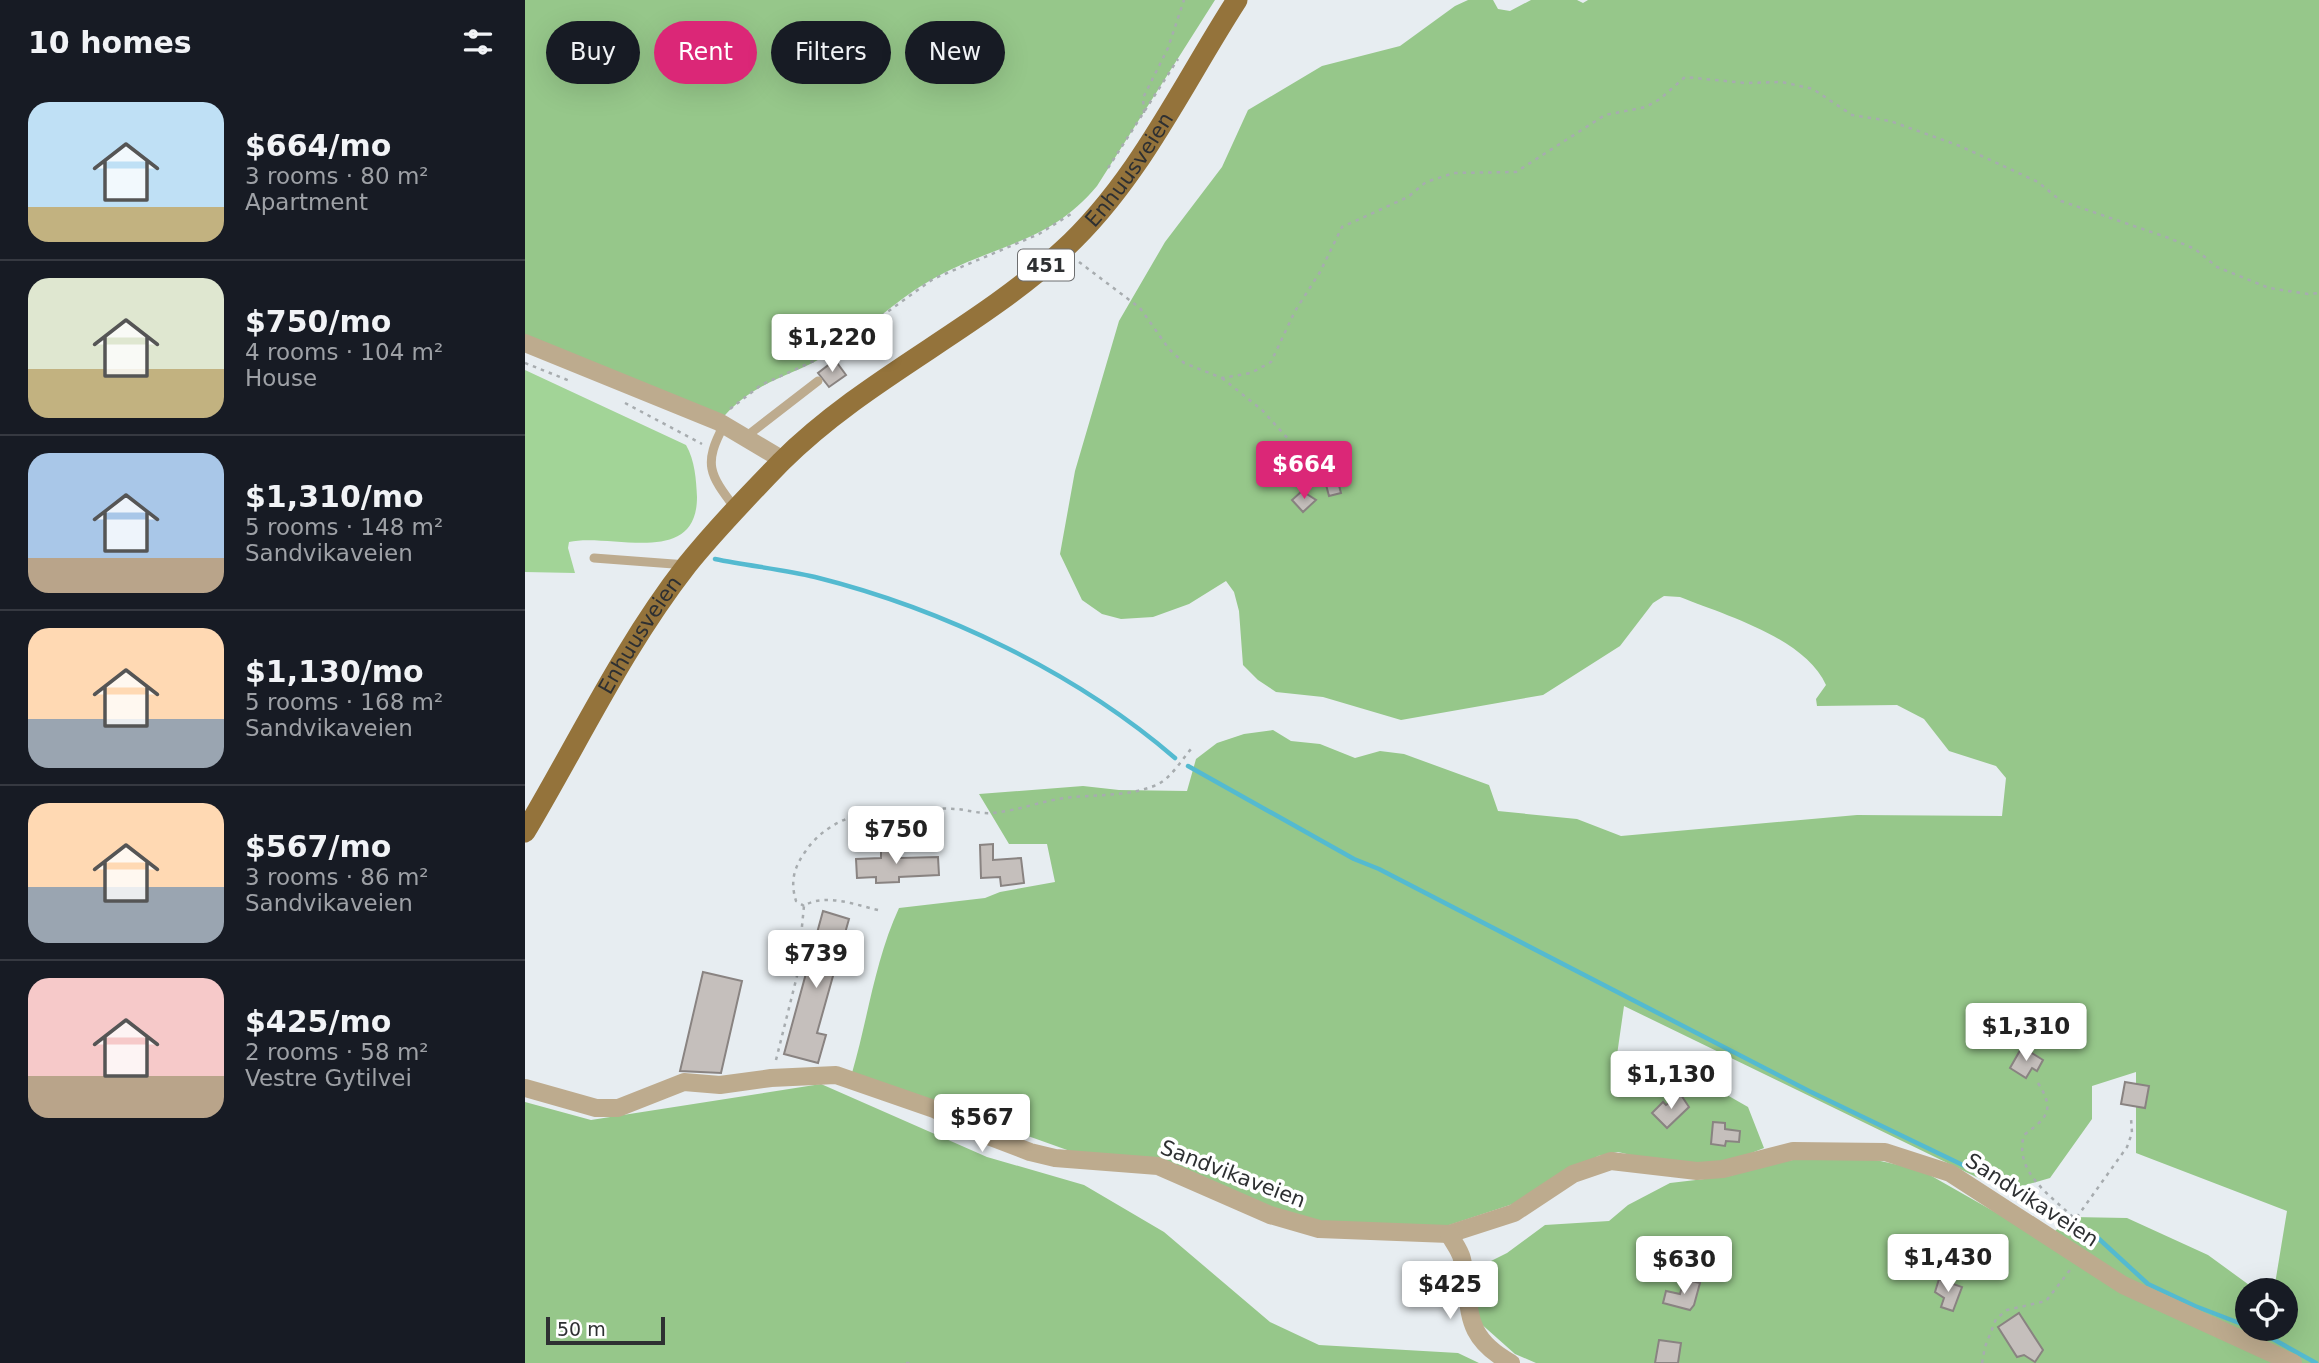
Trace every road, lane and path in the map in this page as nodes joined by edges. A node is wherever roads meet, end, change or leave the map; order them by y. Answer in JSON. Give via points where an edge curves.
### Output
{"nodes":[{"id":1,"x":1184,"y":0,"type":"edge"},
{"id":2,"x":1237,"y":0,"type":"edge"},
{"id":3,"x":1179,"y":57,"type":"dead end"},
{"id":4,"x":1144,"y":113,"type":"junction"},
{"id":5,"x":1104,"y":176,"type":"dead end"},
{"id":6,"x":1073,"y":213,"type":"dead end"},
{"id":7,"x":1049,"y":229,"type":"junction"},
{"id":8,"x":1064,"y":250,"type":"junction"},
{"id":9,"x":2319,"y":293,"type":"edge"},
{"id":10,"x":525,"y":343,"type":"edge"},
{"id":11,"x":525,"y":363,"type":"edge"},
{"id":12,"x":1222,"y":378,"type":"junction"},
{"id":13,"x":818,"y":381,"type":"dead end"},
{"id":14,"x":574,"y":383,"type":"dead end"},
{"id":15,"x":623,"y":402,"type":"dead end"},
{"id":16,"x":722,"y":424,"type":"junction"},
{"id":17,"x":748,"y":439,"type":"junction"},
{"id":18,"x":712,"y":449,"type":"junction"},
{"id":19,"x":1299,"y":451,"type":"dead end"},
{"id":20,"x":783,"y":460,"type":"junction"},
{"id":21,"x":737,"y":509,"type":"junction"},
{"id":22,"x":594,"y":558,"type":"dead end"},
{"id":23,"x":687,"y":565,"type":"junction"},
{"id":24,"x":1191,"y":749,"type":"dead end"},
{"id":25,"x":525,"y":832,"type":"edge"},
{"id":26,"x":804,"y":906,"type":"junction"},
{"id":27,"x":882,"y":911,"type":"dead end"},
{"id":28,"x":771,"y":1078,"type":"junction"},
{"id":29,"x":2038,"y":1083,"type":"dead end"},
{"id":30,"x":525,"y":1088,"type":"edge"},
{"id":31,"x":2131,"y":1118,"type":"dead end"},
{"id":32,"x":2076,"y":1220,"type":"junction"},
{"id":33,"x":2068,"y":1229,"type":"dead end"},
{"id":34,"x":1448,"y":1234,"type":"junction"},
{"id":35,"x":2080,"y":1257,"type":"junction"},
{"id":36,"x":1511,"y":1363,"type":"edge"},
{"id":37,"x":1983,"y":1363,"type":"edge"},
{"id":38,"x":2293,"y":1363,"type":"edge"}],
"edges":[{"from":1,"to":4,"type":"path","via":[[1168,48],[1143,98]]},
{"from":2,"to":8,"type":"main road","name":"Enhuusveien","number":"451","via":[[1115,193]]},
{"from":3,"to":4,"type":"path"},
{"from":4,"to":5,"type":"path"},
{"from":6,"to":7,"type":"path"},
{"from":7,"to":8,"type":"path"},
{"from":7,"to":16,"type":"path","via":[[933,279],[829,354],[737,401]]},
{"from":8,"to":12,"type":"path","via":[[1140,308],[1184,363]]},
{"from":8,"to":20,"type":"main road","name":"Enhuusveien","number":"451","via":[[1015,291],[871,390]]},
{"from":9,"to":12,"type":"path","via":[[2269,288],[2217,267],[2195,249],[2169,238],[2061,201],[2038,182],[1960,145],[1890,121],[1851,115],[1813,89],[1782,82],[1685,77],[1646,107],[1605,115],[1516,172],[1454,173],[1426,182],[1408,197],[1342,227],[1271,362],[1251,373]]},
{"from":10,"to":16,"type":"street"},
{"from":11,"to":14,"type":"path"},
{"from":12,"to":19,"type":"path","via":[[1262,411]]},
{"from":13,"to":17,"type":"lane"},
{"from":15,"to":18,"type":"path"},
{"from":16,"to":17,"type":"street"},
{"from":16,"to":18,"type":"lane"},
{"from":17,"to":20,"type":"street"},
{"from":18,"to":21,"type":"lane","via":[[712,475]]},
{"from":20,"to":21,"type":"main road","name":"Enhuusveien","number":"451"},
{"from":21,"to":23,"type":"main road","name":"Enhuusveien","number":"451"},
{"from":22,"to":23,"type":"lane"},
{"from":23,"to":25,"type":"main road","name":"Enhuusveien","number":"451","via":[[622,662]]},
{"from":24,"to":26,"type":"path","via":[[1168,778],[1138,791],[1068,798],[997,813],[931,809],[852,816],[814,839],[793,872],[796,901]]},
{"from":26,"to":27,"type":"path","via":[[814,900],[829,900]]},
{"from":26,"to":28,"type":"path","via":[[797,976]]},
{"from":28,"to":30,"type":"street","name":"Sandvikaveien","via":[[720,1085],[684,1082],[618,1108],[596,1108]]},
{"from":28,"to":34,"type":"street","name":"Sandvikaveien","via":[[836,1075],[934,1110],[1030,1152],[1158,1166],[1294,1224]]},
{"from":29,"to":32,"type":"path","via":[[2049,1100],[2047,1111],[2042,1122],[2024,1135],[2024,1157],[2041,1189]]},
{"from":31,"to":32,"type":"path","via":[[2127,1146]]},
{"from":32,"to":33,"type":"path"},
{"from":34,"to":35,"type":"street","name":"Sandvikaveien","via":[[1514,1213],[1594,1164],[1612,1161],[1697,1171],[1793,1151],[1847,1150],[1885,1152],[1950,1173]]},
{"from":34,"to":36,"type":"street","via":[[1461,1257],[1474,1331]]},
{"from":35,"to":37,"type":"path","via":[[2046,1301],[2007,1310],[1996,1319]]},
{"from":35,"to":38,"type":"street","name":"Sandvikaveien","via":[[2123,1285]]}]}
